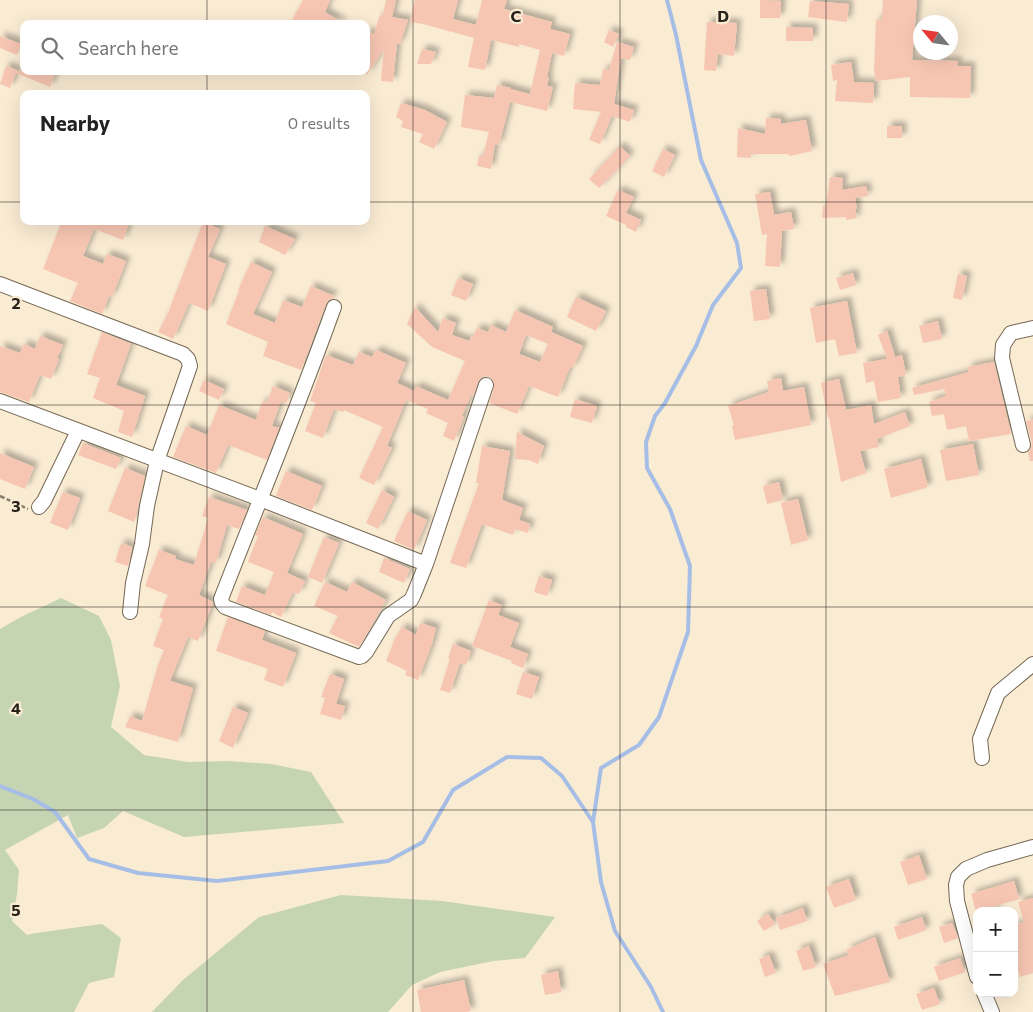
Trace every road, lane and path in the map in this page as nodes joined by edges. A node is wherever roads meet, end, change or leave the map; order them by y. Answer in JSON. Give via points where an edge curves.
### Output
{"nodes":[{"id":1,"x":0,"y":284,"type":"edge"},
{"id":2,"x":334,"y":307,"type":"dead end"},
{"id":3,"x":1033,"y":328,"type":"edge"},
{"id":4,"x":486,"y":385,"type":"dead end"},
{"id":5,"x":0,"y":402,"type":"edge"},
{"id":6,"x":78,"y":431,"type":"junction"},
{"id":7,"x":1023,"y":445,"type":"dead end"},
{"id":8,"x":157,"y":461,"type":"junction"},
{"id":9,"x":0,"y":496,"type":"edge"},
{"id":10,"x":260,"y":499,"type":"junction"},
{"id":11,"x":39,"y":507,"type":"joint"},
{"id":12,"x":426,"y":564,"type":"junction"},
{"id":13,"x":130,"y":612,"type":"dead end"},
{"id":14,"x":1033,"y":664,"type":"edge"},
{"id":15,"x":982,"y":758,"type":"dead end"},
{"id":16,"x":1033,"y":846,"type":"edge"},
{"id":17,"x":973,"y":962,"type":"edge"},
{"id":18,"x":986,"y":997,"type":"edge"},
{"id":19,"x":992,"y":1012,"type":"edge"}],
"edges":[{"from":1,"to":8,"type":"street","via":[[183,354],[188,359],[190,366]]},
{"from":2,"to":10,"type":"street"},
{"from":3,"to":7,"type":"street","via":[[1011,332],[1004,344],[1002,358]]},
{"from":4,"to":12,"type":"street"},
{"from":5,"to":6,"type":"street"},
{"from":6,"to":8,"type":"street"},
{"from":6,"to":11,"type":"street"},
{"from":8,"to":10,"type":"street"},
{"from":8,"to":13,"type":"street"},
{"from":9,"to":11,"type":"path","via":[[32,511]]},
{"from":10,"to":12,"type":"street"},
{"from":10,"to":12,"type":"street","via":[[221,599],[226,607],[359,657],[366,652],[388,616],[411,600]]},
{"from":14,"to":15,"type":"street","via":[[998,694],[980,739]]},
{"from":16,"to":17,"type":"street","via":[[966,868],[958,877],[957,901]]},
{"from":18,"to":19,"type":"street"}]}
